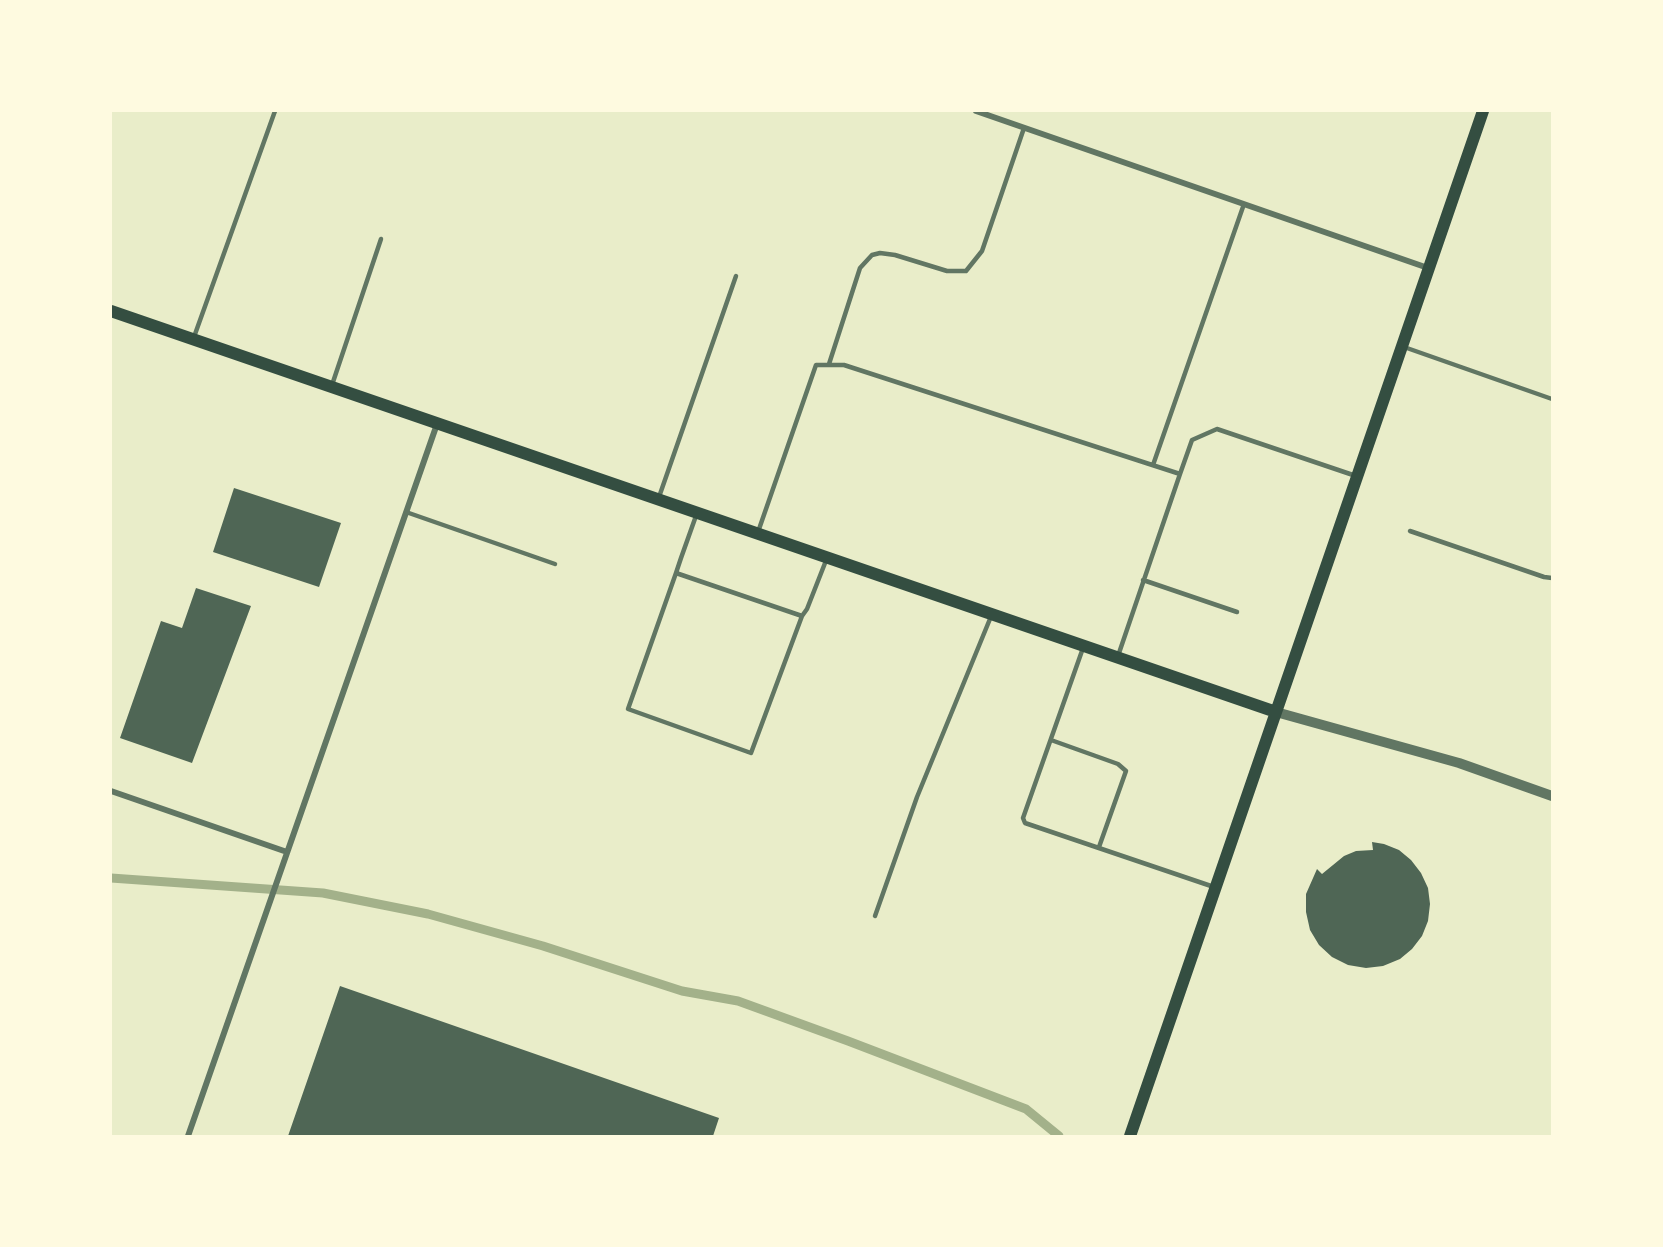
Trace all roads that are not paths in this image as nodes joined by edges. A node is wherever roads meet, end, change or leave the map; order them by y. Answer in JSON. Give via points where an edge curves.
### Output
{"nodes":[{"id":1,"x":275,"y":111,"type":"edge"},
{"id":2,"x":976,"y":111,"type":"edge"},
{"id":3,"x":1483,"y":111,"type":"edge"},
{"id":4,"x":1024,"y":128,"type":"junction"},
{"id":5,"x":1244,"y":204,"type":"junction"},
{"id":6,"x":381,"y":238,"type":"dead end"},
{"id":7,"x":1428,"y":268,"type":"junction"},
{"id":8,"x":736,"y":276,"type":"dead end"},
{"id":9,"x":111,"y":311,"type":"edge"},
{"id":10,"x":194,"y":339,"type":"junction"},
{"id":11,"x":1401,"y":346,"type":"junction"},
{"id":12,"x":829,"y":364,"type":"junction"},
{"id":13,"x":331,"y":387,"type":"junction"},
{"id":14,"x":1552,"y":399,"type":"edge"},
{"id":15,"x":437,"y":424,"type":"junction"},
{"id":16,"x":1153,"y":465,"type":"junction"},
{"id":17,"x":1180,"y":474,"type":"junction"},
{"id":18,"x":1356,"y":476,"type":"junction"},
{"id":19,"x":658,"y":500,"type":"junction"},
{"id":20,"x":406,"y":512,"type":"junction"},
{"id":21,"x":697,"y":513,"type":"junction"},
{"id":22,"x":1410,"y":531,"type":"dead end"},
{"id":23,"x":758,"y":534,"type":"junction"},
{"id":24,"x":827,"y":558,"type":"junction"},
{"id":25,"x":555,"y":564,"type":"dead end"},
{"id":26,"x":676,"y":573,"type":"junction"},
{"id":27,"x":1552,"y":578,"type":"edge"},
{"id":28,"x":1143,"y":580,"type":"junction"},
{"id":29,"x":1237,"y":612,"type":"dead end"},
{"id":30,"x":992,"y":614,"type":"junction"},
{"id":31,"x":802,"y":616,"type":"junction"},
{"id":32,"x":1084,"y":646,"type":"junction"},
{"id":33,"x":1117,"y":657,"type":"junction"},
{"id":34,"x":1276,"y":712,"type":"junction"},
{"id":35,"x":1051,"y":740,"type":"junction"},
{"id":36,"x":111,"y":791,"type":"edge"},
{"id":37,"x":1552,"y":796,"type":"edge"},
{"id":38,"x":1099,"y":847,"type":"junction"},
{"id":39,"x":287,"y":852,"type":"junction"},
{"id":40,"x":1216,"y":887,"type":"junction"},
{"id":41,"x":875,"y":916,"type":"dead end"},
{"id":42,"x":188,"y":1136,"type":"edge"},
{"id":43,"x":1130,"y":1136,"type":"edge"}],
"edges":[{"from":1,"to":10,"type":"lane"},
{"from":2,"to":4,"type":"street"},
{"from":3,"to":7,"type":"main road"},
{"from":4,"to":5,"type":"street"},
{"from":4,"to":12,"type":"lane","via":[[982,251],[966,271],[947,271],[895,255],[872,255],[860,268]]},
{"from":5,"to":7,"type":"street"},
{"from":5,"to":16,"type":"lane"},
{"from":6,"to":13,"type":"lane"},
{"from":7,"to":11,"type":"main road"},
{"from":8,"to":19,"type":"lane"},
{"from":9,"to":10,"type":"main road"},
{"from":10,"to":13,"type":"main road"},
{"from":11,"to":14,"type":"lane"},
{"from":11,"to":18,"type":"main road"},
{"from":12,"to":16,"type":"lane","via":[[844,365]]},
{"from":12,"to":23,"type":"lane","via":[[816,364]]},
{"from":13,"to":15,"type":"main road"},
{"from":15,"to":19,"type":"main road"},
{"from":15,"to":20,"type":"street"},
{"from":16,"to":17,"type":"lane"},
{"from":17,"to":18,"type":"lane","via":[[1192,440],[1217,429]]},
{"from":17,"to":28,"type":"lane"},
{"from":18,"to":34,"type":"main road"},
{"from":19,"to":21,"type":"main road"},
{"from":20,"to":25,"type":"lane"},
{"from":20,"to":39,"type":"street"},
{"from":21,"to":23,"type":"main road"},
{"from":21,"to":26,"type":"lane"},
{"from":22,"to":27,"type":"lane"},
{"from":23,"to":24,"type":"main road"},
{"from":24,"to":30,"type":"main road"},
{"from":24,"to":31,"type":"lane"},
{"from":26,"to":31,"type":"lane"},
{"from":26,"to":31,"type":"lane","via":[[628,709],[751,753]]},
{"from":28,"to":29,"type":"lane"},
{"from":28,"to":33,"type":"lane"},
{"from":30,"to":32,"type":"main road"},
{"from":30,"to":41,"type":"lane","via":[[917,797]]},
{"from":32,"to":33,"type":"main road"},
{"from":32,"to":35,"type":"lane"},
{"from":33,"to":34,"type":"main road"},
{"from":34,"to":37,"type":"street","via":[[1459,763]]},
{"from":34,"to":40,"type":"main road"},
{"from":35,"to":38,"type":"lane","via":[[1118,764],[1126,771]]},
{"from":35,"to":38,"type":"lane","via":[[1023,818],[1025,823]]},
{"from":36,"to":39,"type":"street"},
{"from":38,"to":40,"type":"lane"},
{"from":39,"to":42,"type":"street"},
{"from":40,"to":43,"type":"main road"}]}
